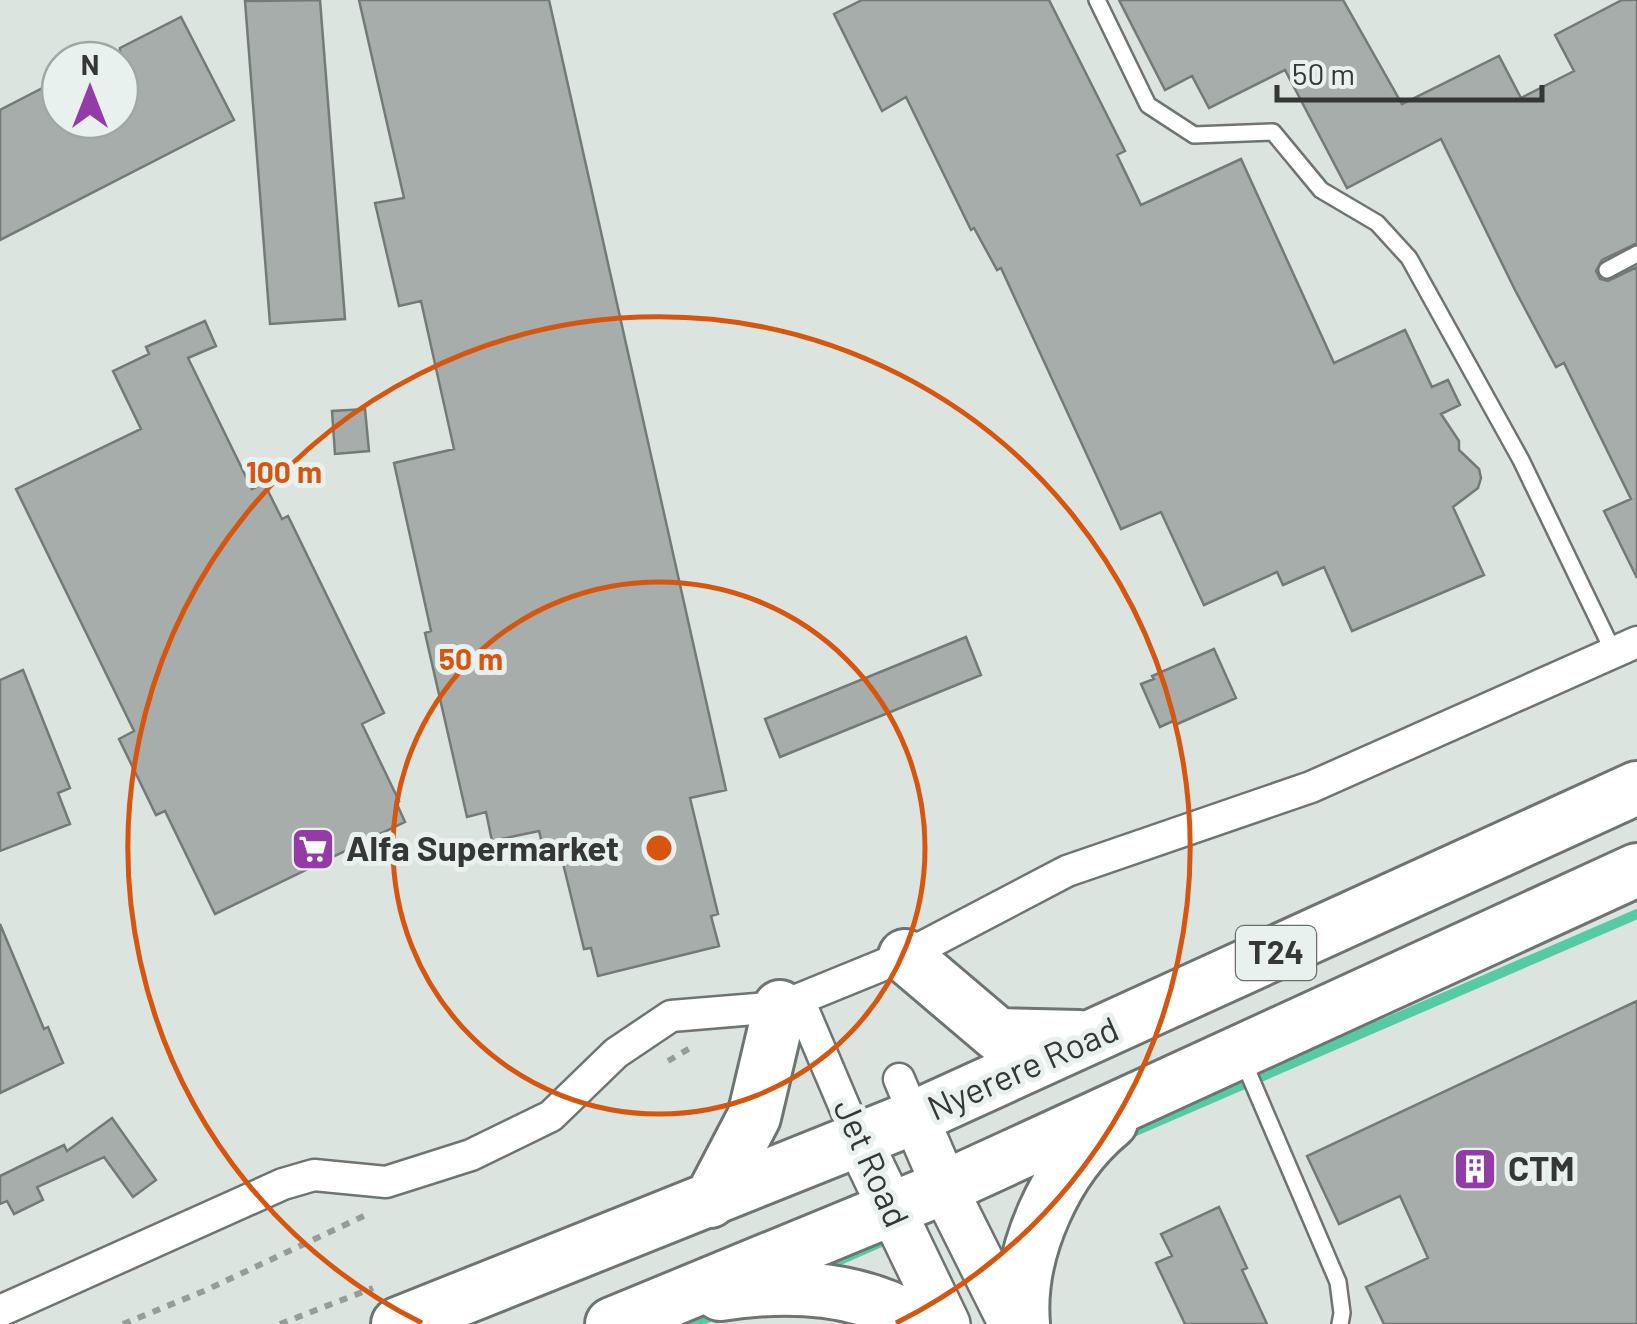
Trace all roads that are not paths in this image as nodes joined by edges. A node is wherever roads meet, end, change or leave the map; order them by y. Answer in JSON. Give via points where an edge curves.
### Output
{"nodes":[{"id":1,"x":1096,"y":0,"type":"edge"},
{"id":2,"x":1637,"y":254,"type":"edge"},
{"id":3,"x":1607,"y":270,"type":"dead end"},
{"id":4,"x":1625,"y":647,"type":"edge"},
{"id":5,"x":1637,"y":788,"type":"edge"},
{"id":6,"x":1637,"y":870,"type":"edge"},
{"id":7,"x":904,"y":956,"type":"junction"},
{"id":8,"x":789,"y":1004,"type":"junction"},
{"id":9,"x":1094,"y":1037,"type":"junction"},
{"id":10,"x":1240,"y":1054,"type":"junction"},
{"id":11,"x":1149,"y":1096,"type":"junction"},
{"id":12,"x":907,"y":1098,"type":"junction"},
{"id":13,"x":859,"y":1141,"type":"junction"},
{"id":14,"x":945,"y":1187,"type":"junction"},
{"id":15,"x":710,"y":1201,"type":"junction"},
{"id":16,"x":891,"y":1208,"type":"junction"},
{"id":17,"x":663,"y":1303,"type":"junction"},
{"id":18,"x":0,"y":1311,"type":"edge"},
{"id":19,"x":398,"y":1324,"type":"edge"},
{"id":20,"x":612,"y":1324,"type":"edge"},
{"id":21,"x":922,"y":1324,"type":"edge"},
{"id":22,"x":947,"y":1324,"type":"edge"},
{"id":23,"x":1012,"y":1324,"type":"edge"},
{"id":24,"x":1023,"y":1324,"type":"edge"},
{"id":25,"x":1340,"y":1324,"type":"edge"}],
"edges":[{"from":1,"to":4,"type":"lane","via":[[1148,105],[1194,135],[1273,132],[1321,190],[1377,224],[1409,258]]},
{"from":2,"to":3,"type":"lane"},
{"from":4,"to":7,"type":"street","via":[[1311,787],[1067,871]]},
{"from":5,"to":9,"type":"highway","name":"Nyerere Road","number":"T24"},
{"from":6,"to":10,"type":"highway","number":"T24"},
{"from":7,"to":8,"type":"street"},
{"from":7,"to":9,"type":"highway","via":[[998,1035]]},
{"from":8,"to":13,"type":"street","name":"Jet Road"},
{"from":8,"to":15,"type":"highway","via":[[754,1117]]},
{"from":8,"to":18,"type":"street","via":[[671,1016],[616,1053],[551,1116],[471,1156],[386,1182],[314,1175],[283,1184]]},
{"from":9,"to":12,"type":"highway","name":"Nyerere Road","number":"T24"},
{"from":10,"to":11,"type":"highway","number":"T24"},
{"from":10,"to":25,"type":"lane","via":[[1338,1282]]},
{"from":11,"to":14,"type":"highway","number":"T24"},
{"from":11,"to":24,"type":"highway","via":[[1093,1137],[1065,1173],[1031,1255]]},
{"from":12,"to":13,"type":"highway","name":"Nyerere Road","number":"T24"},
{"from":12,"to":14,"type":"main road","name":"Jet Road"},
{"from":13,"to":15,"type":"highway","name":"Nyerere Road","number":"T24"},
{"from":13,"to":16,"type":"main road","name":"Jet Road"},
{"from":14,"to":16,"type":"highway","number":"T24"},
{"from":14,"to":23,"type":"main road","name":"Jet Road"},
{"from":15,"to":19,"type":"highway","name":"Nyerere Road","number":"T24"},
{"from":16,"to":17,"type":"highway","number":"T24"},
{"from":16,"to":22,"type":"main road","name":"Jet Road"},
{"from":17,"to":20,"type":"highway","number":"T24"},
{"from":17,"to":21,"type":"highway","via":[[738,1291],[848,1292]]}]}
